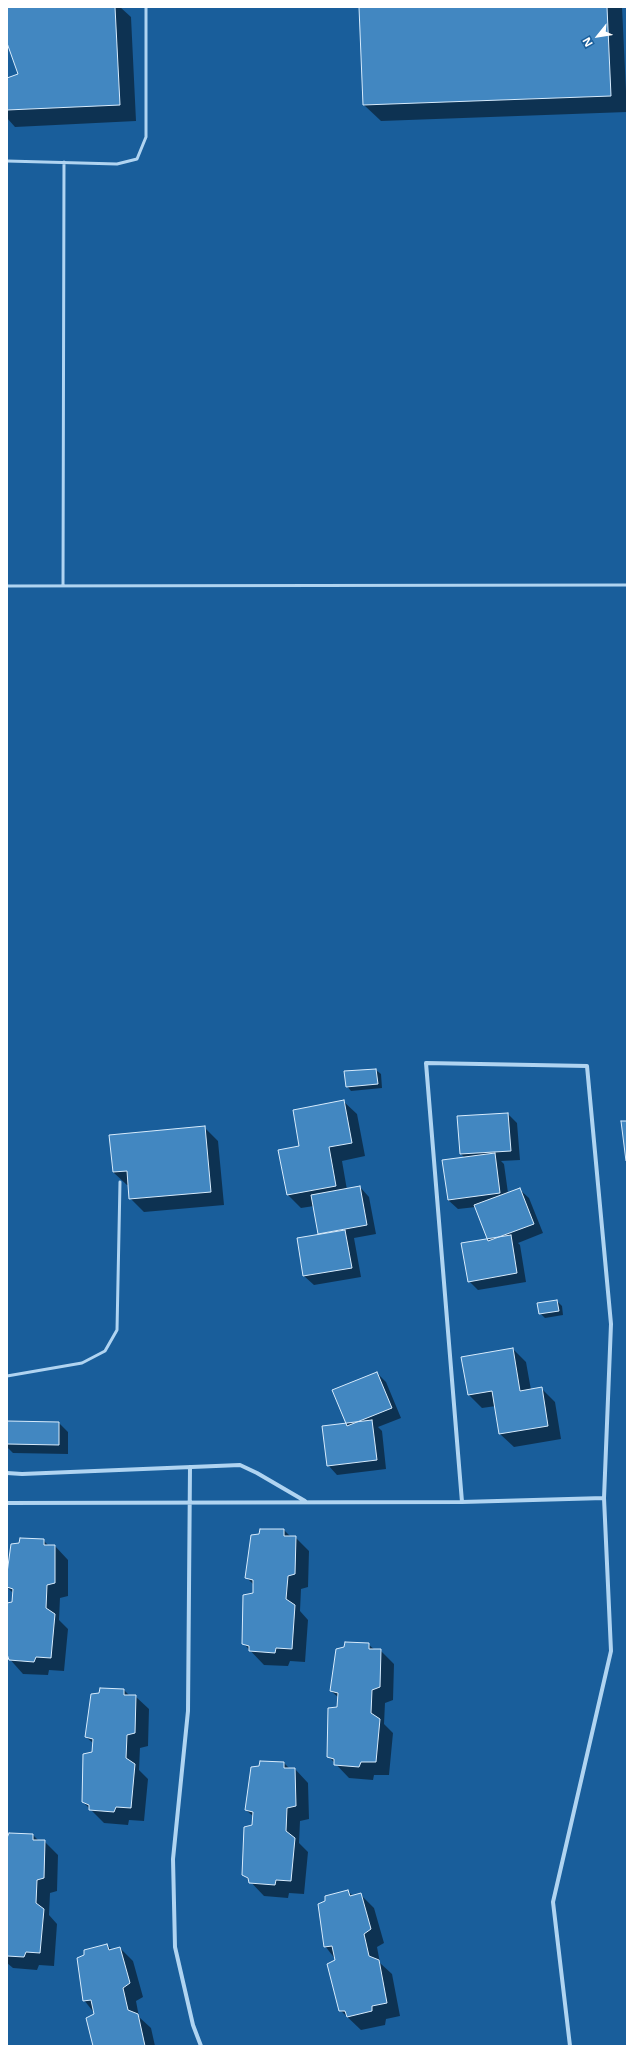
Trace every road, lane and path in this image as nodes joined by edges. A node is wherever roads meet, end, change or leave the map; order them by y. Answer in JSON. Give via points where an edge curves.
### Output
{"nodes":[{"id":1,"x":146,"y":7,"type":"edge"},
{"id":2,"x":7,"y":161,"type":"edge"},
{"id":3,"x":64,"y":162,"type":"junction"},
{"id":4,"x":627,"y":585,"type":"edge"},
{"id":5,"x":7,"y":586,"type":"edge"},
{"id":6,"x":63,"y":586,"type":"junction"},
{"id":7,"x":120,"y":1182,"type":"dead end"},
{"id":8,"x":7,"y":1376,"type":"edge"},
{"id":9,"x":190,"y":1467,"type":"junction"},
{"id":10,"x":7,"y":1473,"type":"edge"},
{"id":11,"x":604,"y":1498,"type":"junction"},
{"id":12,"x":305,"y":1501,"type":"junction"},
{"id":13,"x":190,"y":1502,"type":"junction"},
{"id":14,"x":462,"y":1502,"type":"junction"},
{"id":15,"x":7,"y":1503,"type":"edge"},
{"id":16,"x":201,"y":2046,"type":"edge"},
{"id":17,"x":570,"y":2046,"type":"edge"}],
"edges":[{"from":1,"to":3,"type":"lane","via":[[147,122],[146,137],[137,159],[117,164]]},
{"from":2,"to":3,"type":"lane"},
{"from":3,"to":6,"type":"lane"},
{"from":4,"to":6,"type":"lane"},
{"from":5,"to":6,"type":"lane"},
{"from":7,"to":8,"type":"lane","via":[[117,1330],[105,1351],[82,1363]]},
{"from":9,"to":10,"type":"street"},
{"from":9,"to":12,"type":"street","via":[[240,1465]]},
{"from":9,"to":13,"type":"street"},
{"from":11,"to":14,"type":"street"},
{"from":11,"to":14,"type":"street","via":[[611,1324],[587,1066],[426,1063]]},
{"from":11,"to":17,"type":"street","via":[[612,1651],[553,1902]]},
{"from":12,"to":13,"type":"street"},
{"from":12,"to":14,"type":"street"},
{"from":13,"to":15,"type":"street"},
{"from":13,"to":16,"type":"street","via":[[188,1711],[173,1859],[175,1947],[193,2025]]}]}
